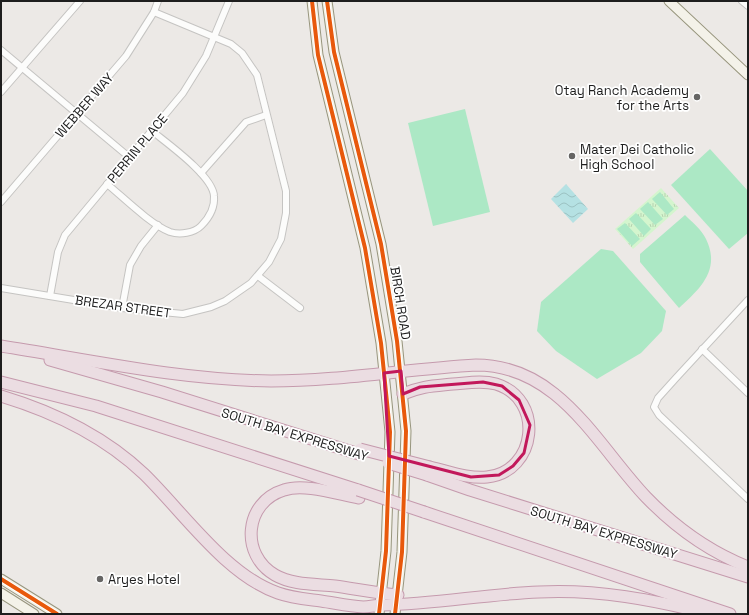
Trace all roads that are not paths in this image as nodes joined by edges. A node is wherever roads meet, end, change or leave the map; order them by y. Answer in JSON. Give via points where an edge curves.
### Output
{"nodes":[{"id":1,"x":80,"y":1,"type":"edge"},
{"id":2,"x":158,"y":1,"type":"edge"},
{"id":3,"x":229,"y":1,"type":"edge"},
{"id":4,"x":312,"y":1,"type":"edge"},
{"id":5,"x":326,"y":1,"type":"edge"},
{"id":6,"x":669,"y":1,"type":"edge"},
{"id":7,"x":742,"y":1,"type":"edge"},
{"id":8,"x":748,"y":6,"type":"edge"},
{"id":9,"x":154,"y":12,"type":"junction"},
{"id":10,"x":215,"y":37,"type":"junction"},
{"id":11,"x":1,"y":50,"type":"edge"},
{"id":12,"x":22,"y":69,"type":"junction"},
{"id":13,"x":748,"y":75,"type":"edge"},
{"id":14,"x":1,"y":92,"type":"edge"},
{"id":15,"x":76,"y":114,"type":"junction"},
{"id":16,"x":266,"y":115,"type":"junction"},
{"id":17,"x":152,"y":131,"type":"junction"},
{"id":18,"x":129,"y":157,"type":"junction"},
{"id":19,"x":201,"y":173,"type":"junction"},
{"id":20,"x":107,"y":184,"type":"junction"},
{"id":21,"x":1,"y":202,"type":"edge"},
{"id":22,"x":158,"y":225,"type":"junction"},
{"id":23,"x":258,"y":276,"type":"junction"},
{"id":24,"x":1,"y":288,"type":"edge"},
{"id":25,"x":50,"y":296,"type":"junction"},
{"id":26,"x":748,"y":300,"type":"edge"},
{"id":27,"x":122,"y":308,"type":"junction"},
{"id":28,"x":300,"y":308,"type":"dead end"},
{"id":29,"x":1,"y":347,"type":"edge"},
{"id":30,"x":702,"y":349,"type":"junction"},
{"id":31,"x":401,"y":371,"type":"junction"},
{"id":32,"x":384,"y":373,"type":"junction"},
{"id":33,"x":1,"y":382,"type":"edge"},
{"id":34,"x":748,"y":393,"type":"edge"},
{"id":35,"x":403,"y":394,"type":"junction"},
{"id":36,"x":1,"y":396,"type":"edge"},
{"id":37,"x":429,"y":471,"type":"junction"},
{"id":38,"x":358,"y":494,"type":"junction"},
{"id":39,"x":748,"y":499,"type":"edge"},
{"id":40,"x":748,"y":567,"type":"edge"},
{"id":41,"x":748,"y":577,"type":"edge"},
{"id":42,"x":1,"y":579,"type":"edge"},
{"id":43,"x":1,"y":593,"type":"edge"},
{"id":44,"x":381,"y":604,"type":"edge"},
{"id":45,"x":397,"y":605,"type":"edge"},
{"id":46,"x":34,"y":614,"type":"edge"},
{"id":47,"x":56,"y":614,"type":"edge"},
{"id":48,"x":710,"y":614,"type":"edge"},
{"id":49,"x":730,"y":614,"type":"edge"}],
"edges":[{"from":1,"to":12,"type":"street"},
{"from":2,"to":9,"type":"street","name":"WEBBER WAY"},
{"from":3,"to":10,"type":"street","name":"PERRIN PLACE"},
{"from":4,"to":32,"type":"main road","name":"BIRCH ROAD","via":[[318,55],[365,248]]},
{"from":5,"to":31,"type":"main road","name":"BIRCH ROAD","via":[[334,52],[381,244]]},
{"from":6,"to":13,"type":"main road"},
{"from":7,"to":8,"type":"street"},
{"from":9,"to":10,"type":"street","name":"BREZAR STREET"},
{"from":9,"to":15,"type":"street","name":"WEBBER WAY","via":[[131,49]]},
{"from":10,"to":16,"type":"street","name":"BREZAR STREET","via":[[231,44],[251,64],[261,88]]},
{"from":10,"to":17,"type":"street","name":"PERRIN PLACE","via":[[195,75]]},
{"from":11,"to":12,"type":"street"},
{"from":12,"to":14,"type":"street"},
{"from":12,"to":15,"type":"street"},
{"from":15,"to":18,"type":"street"},
{"from":15,"to":21,"type":"street","name":"WEBBER WAY"},
{"from":16,"to":19,"type":"street","via":[[246,122]]},
{"from":16,"to":23,"type":"street","name":"BREZAR STREET","via":[[284,180],[287,204],[285,222],[276,249]]},
{"from":17,"to":18,"type":"street","name":"PERRIN PLACE"},
{"from":17,"to":19,"type":"street"},
{"from":18,"to":20,"type":"street","name":"PERRIN PLACE"},
{"from":19,"to":22,"type":"street","via":[[214,196],[213,210],[208,219],[199,228],[179,234]]},
{"from":20,"to":22,"type":"street"},
{"from":20,"to":25,"type":"street","name":"PERRIN PLACE","via":[[65,235],[58,252]]},
{"from":22,"to":27,"type":"street","via":[[130,265]]},
{"from":23,"to":27,"type":"street","name":"BREZAR STREET","via":[[233,297],[211,308],[180,314]]},
{"from":23,"to":28,"type":"street"},
{"from":24,"to":25,"type":"street","name":"BREZAR STREET"},
{"from":25,"to":27,"type":"street","name":"BREZAR STREET"},
{"from":26,"to":30,"type":"street"},
{"from":29,"to":32,"type":"highway","via":[[166,373],[228,379],[307,380]]},
{"from":29,"to":37,"type":"highway","name":"SOUTH BAY EXPRESSWAY","bridge":true,"via":[[162,392],[346,450]]},
{"from":30,"to":34,"type":"street"},
{"from":30,"to":39,"type":"street","via":[[658,398],[654,406],[659,415]]},
{"from":31,"to":32,"type":"highway"},
{"from":31,"to":35,"type":"main road","name":"BIRCH ROAD"},
{"from":31,"to":40,"type":"highway","via":[[484,365],[514,370],[538,381],[568,406],[665,515],[709,548]]},
{"from":32,"to":44,"type":"main road","name":"BIRCH ROAD","via":[[390,432],[386,551]]},
{"from":33,"to":38,"type":"highway","via":[[96,406]]},
{"from":35,"to":37,"type":"highway","via":[[420,387],[492,383],[515,396],[527,414],[530,431],[526,448],[521,458],[507,470],[493,476],[476,478]]},
{"from":35,"to":45,"type":"main road","name":"BIRCH ROAD","via":[[406,431],[402,552]]},
{"from":36,"to":44,"type":"highway","via":[[71,423],[115,450],[143,473],[233,566],[255,583],[296,598],[356,606]]},
{"from":37,"to":41,"type":"highway","name":"SOUTH BAY EXPRESSWAY","via":[[470,490]]},
{"from":38,"to":44,"type":"highway","via":[[301,488],[289,488],[278,492],[265,501],[255,514],[251,529],[252,545],[262,564],[279,577]]},
{"from":38,"to":49,"type":"highway","bridge":true,"via":[[421,511]]},
{"from":42,"to":47,"type":"main road"},
{"from":43,"to":46,"type":"main road"},
{"from":44,"to":45,"type":"highway"},
{"from":45,"to":48,"type":"highway","via":[[574,591],[646,599]]}]}
